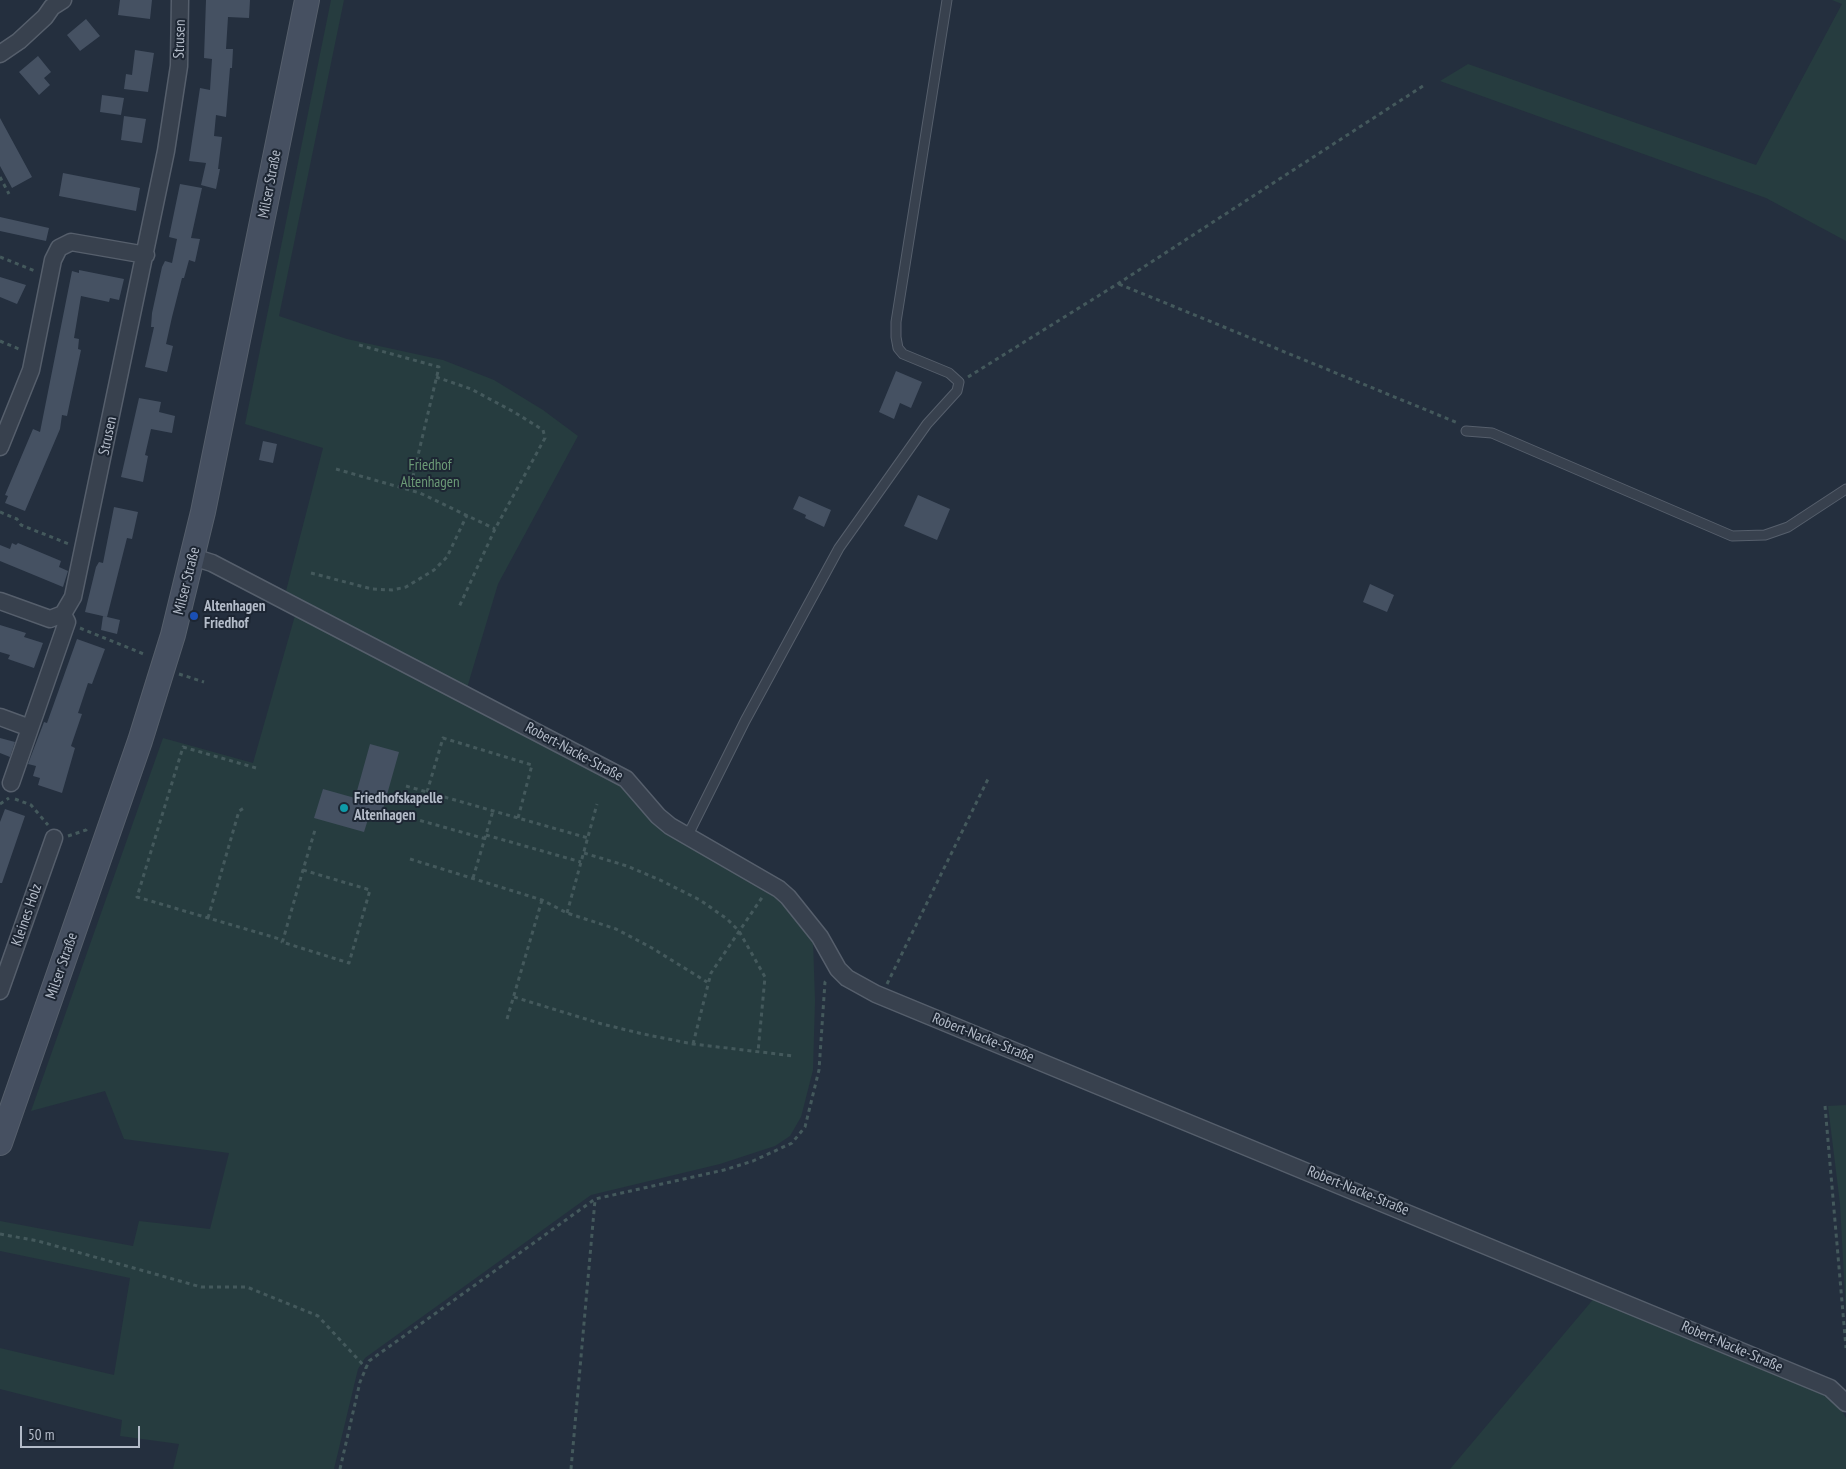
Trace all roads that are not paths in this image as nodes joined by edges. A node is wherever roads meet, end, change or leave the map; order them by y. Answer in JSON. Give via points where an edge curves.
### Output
{"nodes":[{"id":1,"x":180,"y":0,"type":"edge"},
{"id":2,"x":307,"y":0,"type":"edge"},
{"id":3,"x":946,"y":0,"type":"edge"},
{"id":4,"x":52,"y":2,"type":"edge"},
{"id":5,"x":0,"y":54,"type":"edge"},
{"id":6,"x":146,"y":255,"type":"junction"},
{"id":7,"x":1466,"y":431,"type":"road end"},
{"id":8,"x":0,"y":447,"type":"edge"},
{"id":9,"x":1846,"y":489,"type":"edge"},
{"id":10,"x":192,"y":557,"type":"junction"},
{"id":11,"x":0,"y":601,"type":"edge"},
{"id":12,"x":65,"y":618,"type":"junction"},
{"id":13,"x":0,"y":717,"type":"edge"},
{"id":14,"x":30,"y":728,"type":"junction"},
{"id":15,"x":11,"y":783,"type":"dead end"},
{"id":16,"x":687,"y":836,"type":"junction"},
{"id":17,"x":54,"y":838,"type":"road end"},
{"id":18,"x":0,"y":992,"type":"edge"},
{"id":19,"x":0,"y":1143,"type":"edge"},
{"id":20,"x":1846,"y":1403,"type":"edge"}],
"edges":[{"from":1,"to":6,"type":"street","name":"Strusen","via":[[179,66]]},
{"from":2,"to":10,"type":"main road","name":"Milser Straße"},
{"from":3,"to":16,"type":"lane","via":[[896,337],[903,354],[949,373],[959,382],[957,391],[927,424],[840,548],[745,721]]},
{"from":4,"to":5,"type":"street","via":[[36,26]]},
{"from":6,"to":8,"type":"street","via":[[71,242],[59,248],[28,381]]},
{"from":6,"to":12,"type":"street","name":"Strusen","via":[[73,597]]},
{"from":7,"to":9,"type":"lane","via":[[1492,434],[1732,536],[1765,535],[1788,527]]},
{"from":10,"to":16,"type":"street","name":"Robert-Nacke-Straße","via":[[212,563],[626,779],[658,816]]},
{"from":10,"to":19,"type":"main road","name":"Milser Straße","via":[[173,635],[140,741]]},
{"from":11,"to":12,"type":"street","via":[[50,619]]},
{"from":12,"to":14,"type":"street","name":"Strusen"},
{"from":13,"to":14,"type":"street"},
{"from":14,"to":15,"type":"street","name":"Strusen"},
{"from":16,"to":20,"type":"street","name":"Robert-Nacke-Straße","via":[[788,897],[820,937],[838,969],[847,978],[881,996],[1821,1384]]},
{"from":17,"to":18,"type":"street","name":"Kleines Holz"}]}
